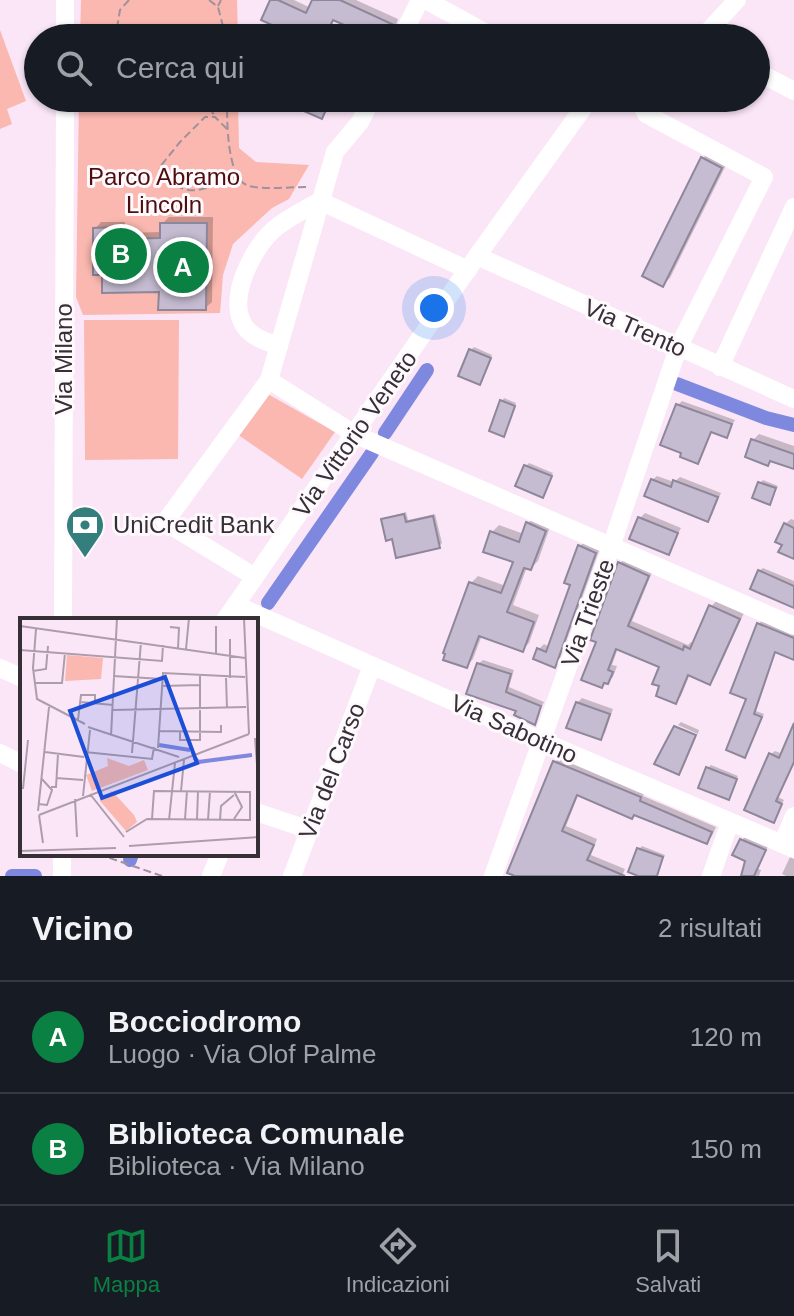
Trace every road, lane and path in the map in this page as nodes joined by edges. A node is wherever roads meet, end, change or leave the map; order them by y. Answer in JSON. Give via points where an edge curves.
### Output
{"nodes":[{"id":1,"x":65,"y":0,"type":"edge"},
{"id":2,"x":129,"y":0,"type":"edge"},
{"id":3,"x":209,"y":0,"type":"edge"},
{"id":4,"x":221,"y":0,"type":"edge"},
{"id":5,"x":423,"y":0,"type":"edge"},
{"id":6,"x":737,"y":0,"type":"edge"},
{"id":7,"x":218,"y":7,"type":"junction"},
{"id":8,"x":65,"y":24,"type":"edge"},
{"id":9,"x":118,"y":24,"type":"edge"},
{"id":10,"x":222,"y":24,"type":"edge"},
{"id":11,"x":409,"y":24,"type":"edge"},
{"id":12,"x":468,"y":24,"type":"edge"},
{"id":13,"x":715,"y":24,"type":"edge"},
{"id":14,"x":770,"y":78,"type":"edge"},
{"id":15,"x":794,"y":91,"type":"edge"},
{"id":16,"x":64,"y":112,"type":"edge"},
{"id":17,"x":212,"y":112,"type":"edge"},
{"id":18,"x":227,"y":112,"type":"edge"},
{"id":19,"x":365,"y":112,"type":"edge"},
{"id":20,"x":580,"y":112,"type":"edge"},
{"id":21,"x":645,"y":112,"type":"edge"},
{"id":22,"x":215,"y":117,"type":"junction"},
{"id":23,"x":227,"y":129,"type":"junction"},
{"id":24,"x":237,"y":175,"type":"junction"},
{"id":25,"x":322,"y":194,"type":"junction"},
{"id":26,"x":791,"y":219,"type":"edge"},
{"id":27,"x":472,"y":263,"type":"junction"},
{"id":28,"x":279,"y":346,"type":"junction"},
{"id":29,"x":678,"y":348,"type":"junction"},
{"id":30,"x":720,"y":367,"type":"junction"},
{"id":31,"x":269,"y":380,"type":"junction"},
{"id":32,"x":794,"y":399,"type":"edge"},
{"id":33,"x":356,"y":435,"type":"junction"},
{"id":34,"x":612,"y":545,"type":"junction"},
{"id":35,"x":255,"y":577,"type":"junction"},
{"id":36,"x":230,"y":613,"type":"edge"},
{"id":37,"x":63,"y":618,"type":"edge"},
{"id":38,"x":258,"y":623,"type":"edge"},
{"id":39,"x":794,"y":626,"type":"edge"},
{"id":40,"x":372,"y":666,"type":"junction"},
{"id":41,"x":0,"y":668,"type":"edge"},
{"id":42,"x":20,"y":677,"type":"edge"},
{"id":43,"x":542,"y":741,"type":"junction"},
{"id":44,"x":0,"y":753,"type":"edge"},
{"id":45,"x":20,"y":763,"type":"edge"},
{"id":46,"x":258,"y":813,"type":"edge"},
{"id":47,"x":794,"y":816,"type":"edge"},
{"id":48,"x":730,"y":822,"type":"junction"},
{"id":49,"x":310,"y":830,"type":"junction"},
{"id":50,"x":788,"y":846,"type":"edge"},
{"id":51,"x":104,"y":856,"type":"edge"},
{"id":52,"x":219,"y":856,"type":"edge"},
{"id":53,"x":162,"y":876,"type":"edge"},
{"id":54,"x":211,"y":876,"type":"edge"},
{"id":55,"x":292,"y":876,"type":"edge"},
{"id":56,"x":493,"y":876,"type":"edge"},
{"id":57,"x":711,"y":876,"type":"edge"}],
"edges":[{"from":1,"to":8,"type":"street"},
{"from":2,"to":9,"type":"path"},
{"from":3,"to":7,"type":"path"},
{"from":4,"to":7,"type":"path"},
{"from":5,"to":11,"type":"street"},
{"from":5,"to":12,"type":"street"},
{"from":6,"to":13,"type":"street"},
{"from":7,"to":10,"type":"path"},
{"from":14,"to":15,"type":"street"},
{"from":16,"to":37,"type":"street","name":"Via Milano","via":[[56,230]]},
{"from":17,"to":22,"type":"path"},
{"from":18,"to":23,"type":"path"},
{"from":19,"to":25,"type":"street","via":[[335,152]]},
{"from":20,"to":27,"type":"street","name":"Via Vittorio Veneto"},
{"from":21,"to":29,"type":"street","name":"Via Trieste","via":[[764,177]]},
{"from":22,"to":23,"type":"path"},
{"from":22,"to":24,"type":"path","via":[[205,117],[159,168],[181,190],[205,188]]},
{"from":23,"to":24,"type":"path"},
{"from":24,"to":25,"type":"path","via":[[247,186]]},
{"from":25,"to":27,"type":"street","name":"Via Trento"},
{"from":25,"to":28,"type":"street"},
{"from":25,"to":28,"type":"street","via":[[275,228],[246,267],[239,292],[241,319],[253,335]]},
{"from":26,"to":30,"type":"street"},
{"from":27,"to":29,"type":"street","name":"Via Trento"},
{"from":27,"to":33,"type":"street","name":"Via Vittorio Veneto"},
{"from":28,"to":31,"type":"street"},
{"from":29,"to":30,"type":"street","name":"Via Trento"},
{"from":29,"to":34,"type":"street","name":"Via Trieste"},
{"from":30,"to":32,"type":"street","name":"Via Trento"},
{"from":31,"to":33,"type":"street"},
{"from":31,"to":35,"type":"street","via":[[165,522]]},
{"from":33,"to":34,"type":"street"},
{"from":33,"to":35,"type":"street","name":"Via Vittorio Veneto"},
{"from":34,"to":39,"type":"street"},
{"from":34,"to":43,"type":"street","name":"Via Trieste"},
{"from":35,"to":36,"type":"street","name":"Via Vittorio Veneto"},
{"from":38,"to":40,"type":"street","name":"Via Sabotino"},
{"from":40,"to":43,"type":"street","name":"Via Sabotino"},
{"from":40,"to":49,"type":"street","name":"Via del Carso"},
{"from":41,"to":42,"type":"street"},
{"from":43,"to":48,"type":"street","name":"Via Sabotino"},
{"from":43,"to":56,"type":"street","name":"Via Trieste"},
{"from":44,"to":45,"type":"street"},
{"from":46,"to":49,"type":"street"},
{"from":47,"to":50,"type":"street"},
{"from":48,"to":50,"type":"street","name":"Via Sabotino"},
{"from":48,"to":57,"type":"street"},
{"from":49,"to":55,"type":"street","name":"Via del Carso"},
{"from":51,"to":53,"type":"path"},
{"from":52,"to":54,"type":"street"}]}
